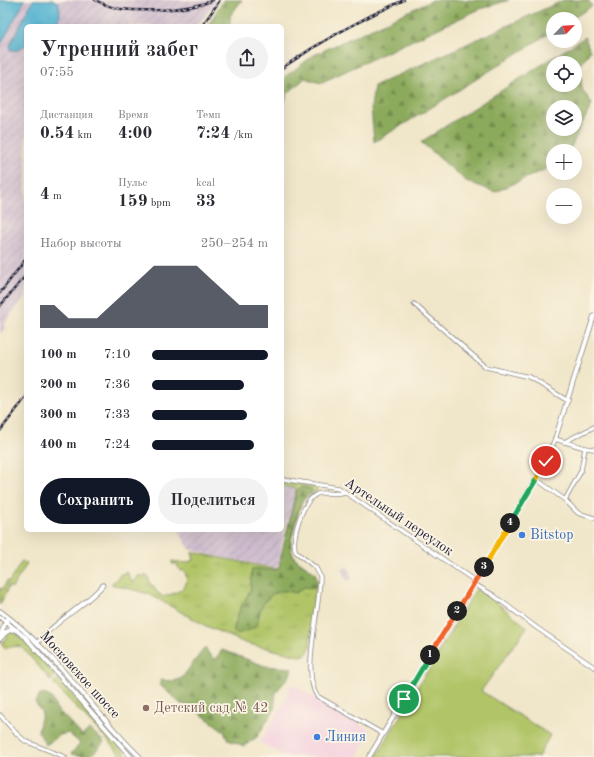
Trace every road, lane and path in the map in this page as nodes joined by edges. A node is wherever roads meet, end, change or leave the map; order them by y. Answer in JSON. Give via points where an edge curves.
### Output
{"nodes":[{"id":1,"x":414,"y":304,"type":"dead end"},
{"id":2,"x":594,"y":316,"type":"edge"},
{"id":3,"x":568,"y":400,"type":"junction"},
{"id":4,"x":594,"y":427,"type":"edge"},
{"id":5,"x":555,"y":439,"type":"junction"},
{"id":6,"x":564,"y":442,"type":"junction"},
{"id":7,"x":585,"y":448,"type":"junction"},
{"id":8,"x":594,"y":450,"type":"edge"},
{"id":9,"x":284,"y":479,"type":"edge"},
{"id":10,"x":536,"y":479,"type":"junction"},
{"id":11,"x":345,"y":492,"type":"junction"},
{"id":12,"x":565,"y":500,"type":"junction"},
{"id":13,"x":594,"y":518,"type":"edge"},
{"id":14,"x":475,"y":583,"type":"junction"},
{"id":15,"x":103,"y":585,"type":"dead end"},
{"id":16,"x":0,"y":611,"type":"edge"},
{"id":17,"x":0,"y":617,"type":"edge"},
{"id":18,"x":7,"y":619,"type":"junction"},
{"id":19,"x":17,"y":630,"type":"junction"},
{"id":20,"x":0,"y":637,"type":"edge"},
{"id":21,"x":37,"y":643,"type":"junction"},
{"id":22,"x":594,"y":667,"type":"edge"},
{"id":23,"x":0,"y":715,"type":"edge"},
{"id":24,"x":383,"y":734,"type":"junction"},
{"id":25,"x":65,"y":757,"type":"edge"},
{"id":26,"x":132,"y":757,"type":"edge"},
{"id":27,"x":140,"y":757,"type":"edge"},
{"id":28,"x":369,"y":757,"type":"edge"}],
"edges":[{"from":1,"to":3,"type":"street","via":[[486,367],[529,377]]},
{"from":2,"to":3,"type":"main road"},
{"from":3,"to":5,"type":"main road"},
{"from":4,"to":6,"type":"street"},
{"from":5,"to":6,"type":"street"},
{"from":5,"to":10,"type":"main road"},
{"from":6,"to":7,"type":"street"},
{"from":7,"to":8,"type":"street"},
{"from":7,"to":12,"type":"street","via":[[581,471]]},
{"from":9,"to":11,"type":"street","name":"Артельный переулок","via":[[339,488]]},
{"from":10,"to":12,"type":"street"},
{"from":10,"to":14,"type":"main road"},
{"from":11,"to":14,"type":"street","name":"Артельный переулок"},
{"from":11,"to":24,"type":"street","via":[[319,494],[311,498],[301,513],[294,545],[299,555],[316,568],[320,576],[310,680],[317,696]]},
{"from":12,"to":13,"type":"street","via":[[578,512]]},
{"from":14,"to":22,"type":"street","name":"Артельный переулок"},
{"from":14,"to":24,"type":"main road"},
{"from":15,"to":21,"type":"street"},
{"from":16,"to":18,"type":"main road","name":"Московское шоссе"},
{"from":17,"to":18,"type":"main road","name":"Московское шоссе"},
{"from":18,"to":19,"type":"main road","name":"Московское шоссе"},
{"from":18,"to":20,"type":"main road"},
{"from":18,"to":21,"type":"main road","name":"Московское шоссе"},
{"from":19,"to":20,"type":"main road","via":[[7,631]]},
{"from":19,"to":26,"type":"main road","name":"Московское шоссе"},
{"from":21,"to":27,"type":"main road","name":"Московское шоссе"},
{"from":23,"to":25,"type":"street","via":[[26,741]]},
{"from":24,"to":28,"type":"main road"}]}
